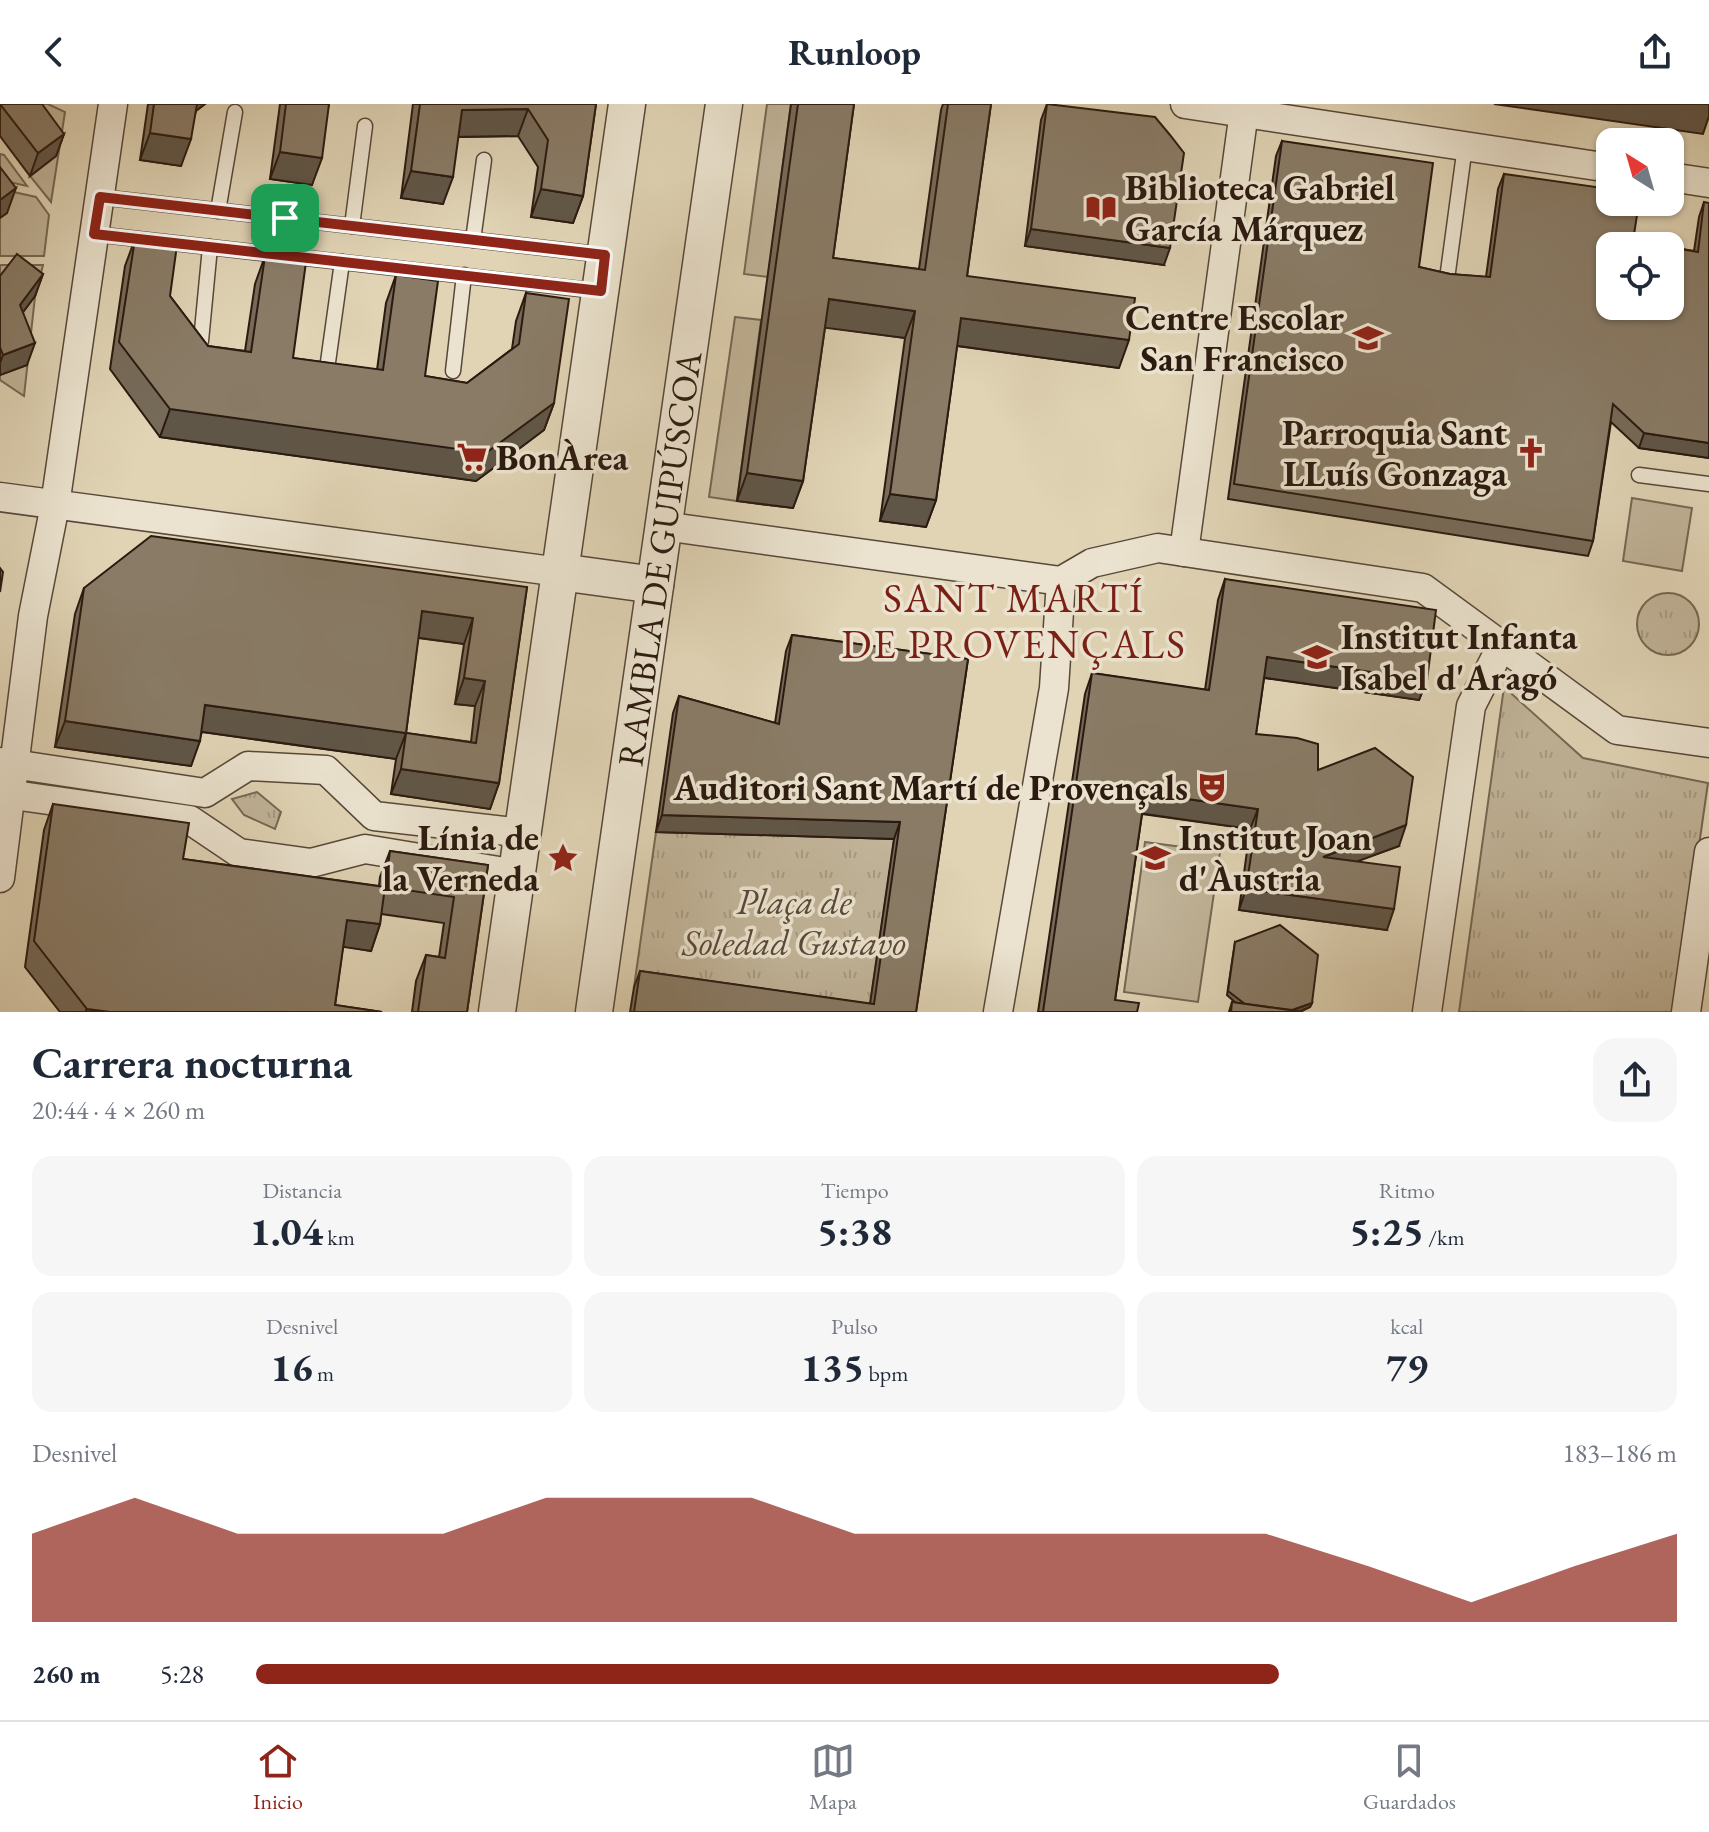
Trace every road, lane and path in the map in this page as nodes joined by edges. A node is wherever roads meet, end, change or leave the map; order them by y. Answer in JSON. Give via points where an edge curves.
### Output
{"nodes":[{"id":1,"x":113,"y":104,"type":"edge"},
{"id":2,"x":627,"y":104,"type":"edge"},
{"id":3,"x":724,"y":104,"type":"edge"},
{"id":4,"x":1185,"y":104,"type":"edge"},
{"id":5,"x":1244,"y":109,"type":"edge"},
{"id":6,"x":235,"y":112,"type":"dead end"},
{"id":7,"x":365,"y":126,"type":"dead end"},
{"id":8,"x":1465,"y":146,"type":"junction"},
{"id":9,"x":484,"y":160,"type":"dead end"},
{"id":10,"x":1596,"y":166,"type":"edge"},
{"id":11,"x":1684,"y":179,"type":"edge"},
{"id":12,"x":1709,"y":183,"type":"edge"},
{"id":13,"x":100,"y":197,"type":"junction"},
{"id":14,"x":218,"y":211,"type":"junction"},
{"id":15,"x":352,"y":226,"type":"junction"},
{"id":16,"x":94,"y":234,"type":"junction"},
{"id":17,"x":473,"y":240,"type":"junction"},
{"id":18,"x":210,"y":247,"type":"junction"},
{"id":19,"x":605,"y":255,"type":"junction"},
{"id":20,"x":342,"y":262,"type":"junction"},
{"id":21,"x":464,"y":275,"type":"junction"},
{"id":22,"x":1447,"y":279,"type":"edge"},
{"id":23,"x":601,"y":291,"type":"junction"},
{"id":24,"x":201,"y":341,"type":"edge"},
{"id":25,"x":328,"y":362,"type":"edge"},
{"id":26,"x":453,"y":371,"type":"dead end"},
{"id":27,"x":1639,"y":475,"type":"dead end"},
{"id":28,"x":1709,"y":484,"type":"edge"},
{"id":29,"x":0,"y":497,"type":"edge"},
{"id":30,"x":55,"y":505,"type":"junction"},
{"id":31,"x":663,"y":526,"type":"junction"},
{"id":32,"x":1184,"y":552,"type":"junction"},
{"id":33,"x":560,"y":572,"type":"junction"},
{"id":34,"x":1061,"y":581,"type":"junction"},
{"id":35,"x":655,"y":585,"type":"junction"},
{"id":36,"x":1501,"y":647,"type":"junction"},
{"id":37,"x":1709,"y":743,"type":"edge"},
{"id":38,"x":8,"y":763,"type":"edge"},
{"id":39,"x":6,"y":793,"type":"edge"},
{"id":40,"x":523,"y":833,"type":"junction"},
{"id":41,"x":1709,"y":852,"type":"edge"},
{"id":42,"x":517,"y":874,"type":"junction"},
{"id":43,"x":0,"y":878,"type":"edge"},
{"id":44,"x":1688,"y":1001,"type":"edge"},
{"id":45,"x":497,"y":1012,"type":"edge"},
{"id":46,"x":594,"y":1012,"type":"edge"},
{"id":47,"x":998,"y":1012,"type":"edge"},
{"id":48,"x":1427,"y":1012,"type":"edge"}],
"edges":[{"from":1,"to":13,"type":"street"},
{"from":2,"to":19,"type":"street"},
{"from":3,"to":31,"type":"street","name":"RAMBLA DE GUIPÚSCOA"},
{"from":4,"to":5,"type":"street"},
{"from":5,"to":8,"type":"street"},
{"from":5,"to":32,"type":"street"},
{"from":6,"to":14,"type":"lane"},
{"from":7,"to":15,"type":"lane"},
{"from":8,"to":10,"type":"street"},
{"from":8,"to":22,"type":"lane"},
{"from":9,"to":17,"type":"lane"},
{"from":11,"to":12,"type":"street"},
{"from":13,"to":14,"type":"lane"},
{"from":13,"to":16,"type":"street"},
{"from":14,"to":15,"type":"lane"},
{"from":15,"to":17,"type":"lane"},
{"from":16,"to":18,"type":"lane"},
{"from":16,"to":30,"type":"street"},
{"from":17,"to":19,"type":"lane"},
{"from":18,"to":20,"type":"lane"},
{"from":18,"to":24,"type":"lane"},
{"from":19,"to":23,"type":"street"},
{"from":20,"to":21,"type":"lane"},
{"from":20,"to":25,"type":"lane"},
{"from":21,"to":23,"type":"lane"},
{"from":21,"to":26,"type":"lane"},
{"from":23,"to":33,"type":"street"},
{"from":27,"to":28,"type":"lane"},
{"from":29,"to":30,"type":"street"},
{"from":30,"to":33,"type":"street"},
{"from":30,"to":38,"type":"street"},
{"from":31,"to":34,"type":"street"},
{"from":31,"to":35,"type":"street","name":"RAMBLA DE GUIPÚSCOA"},
{"from":32,"to":34,"type":"street","via":[[1158,548],[1092,563]]},
{"from":32,"to":36,"type":"street","via":[[1423,588]]},
{"from":33,"to":35,"type":"street"},
{"from":33,"to":40,"type":"street"},
{"from":34,"to":47,"type":"street","via":[[1054,688]]},
{"from":35,"to":46,"type":"street","name":"RAMBLA DE GUIPÚSCOA"},
{"from":36,"to":37,"type":"street","via":[[1617,730]]},
{"from":36,"to":48,"type":"street","via":[[1471,706]]},
{"from":38,"to":39,"type":"street"},
{"from":38,"to":40,"type":"street","via":[[205,793],[248,766],[326,770],[374,816]]},
{"from":39,"to":42,"type":"street","via":[[190,820],[239,853],[311,863],[365,849]]},
{"from":39,"to":43,"type":"street"},
{"from":40,"to":42,"type":"street"},
{"from":41,"to":44,"type":"street"},
{"from":42,"to":45,"type":"street"}]}
